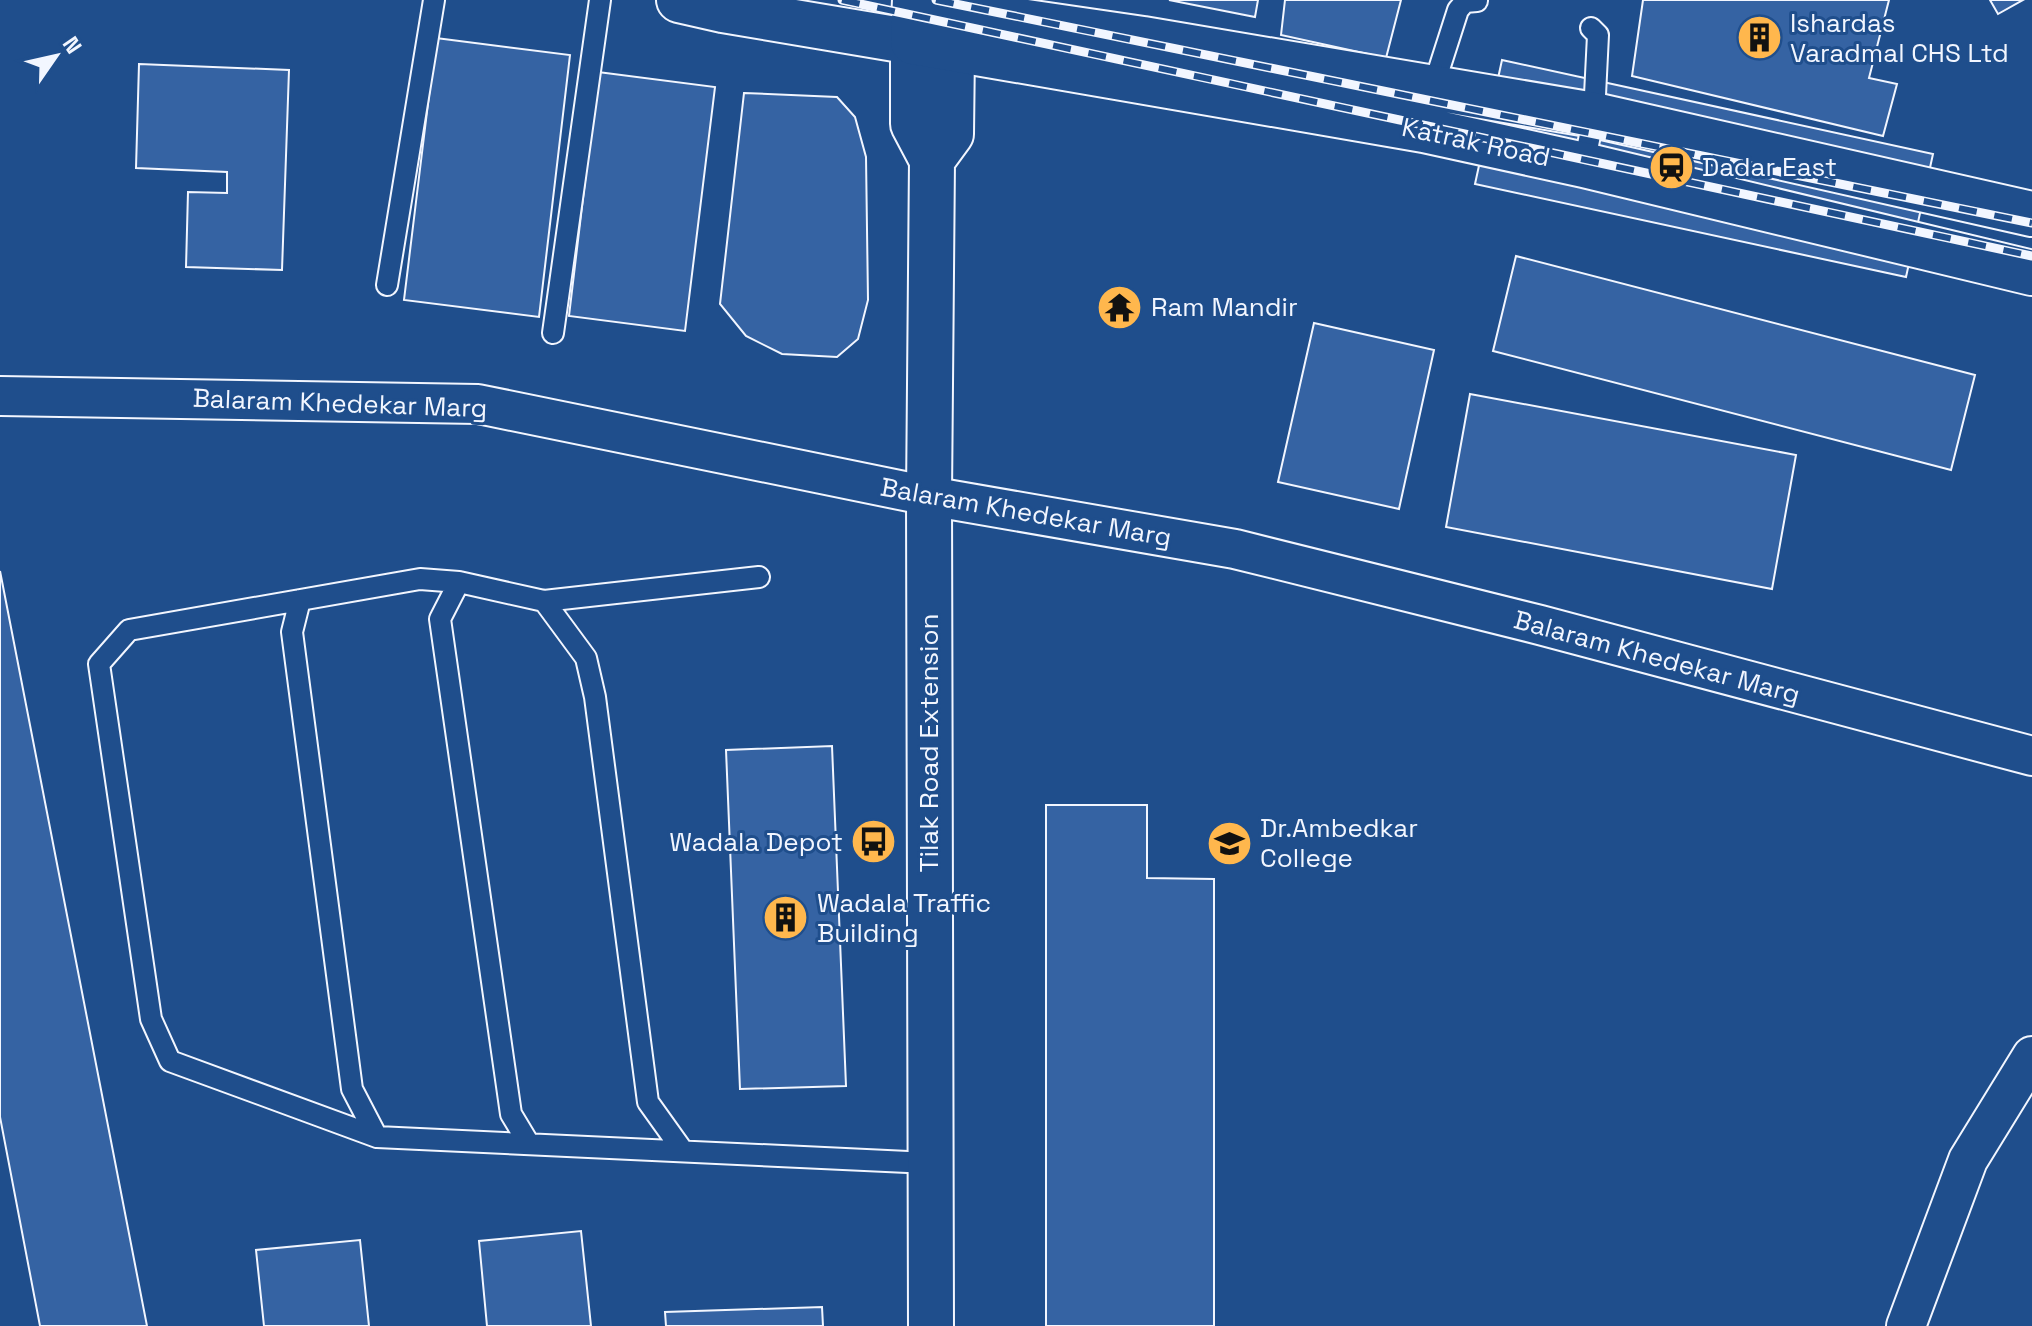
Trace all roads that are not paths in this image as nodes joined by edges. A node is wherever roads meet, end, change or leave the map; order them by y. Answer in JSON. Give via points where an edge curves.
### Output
{"nodes":[{"id":1,"x":434,"y":0,"type":"edge"},
{"id":2,"x":600,"y":0,"type":"edge"},
{"id":3,"x":679,"y":0,"type":"edge"},
{"id":4,"x":1477,"y":1,"type":"edge"},
{"id":5,"x":928,"y":15,"type":"edge"},
{"id":6,"x":1591,"y":28,"type":"dead end"},
{"id":7,"x":1141,"y":60,"type":"junction"},
{"id":8,"x":1432,"y":88,"type":"junction"},
{"id":9,"x":1594,"y":115,"type":"junction"},
{"id":10,"x":1424,"y":130,"type":"junction"},
{"id":11,"x":1670,"y":132,"type":"junction"},
{"id":12,"x":1584,"y":165,"type":"junction"},
{"id":13,"x":1663,"y":186,"type":"junction"},
{"id":14,"x":2025,"y":213,"type":"edge"},
{"id":15,"x":2020,"y":270,"type":"edge"},
{"id":16,"x":387,"y":285,"type":"dead end"},
{"id":17,"x":553,"y":333,"type":"dead end"},
{"id":18,"x":0,"y":396,"type":"edge"},
{"id":19,"x":929,"y":496,"type":"junction"},
{"id":20,"x":759,"y":577,"type":"dead end"},
{"id":21,"x":459,"y":582,"type":"junction"},
{"id":22,"x":300,"y":600,"type":"junction"},
{"id":23,"x":544,"y":601,"type":"junction"},
{"id":24,"x":2032,"y":756,"type":"edge"},
{"id":25,"x":2032,"y":1056,"type":"edge"},
{"id":26,"x":377,"y":1137,"type":"junction"},
{"id":27,"x":529,"y":1144,"type":"junction"},
{"id":28,"x":683,"y":1151,"type":"junction"},
{"id":29,"x":929,"y":1163,"type":"junction"},
{"id":30,"x":931,"y":1326,"type":"edge"},
{"id":31,"x":1906,"y":1326,"type":"edge"}],
"edges":[{"from":1,"to":16,"type":"lane"},
{"from":2,"to":17,"type":"lane"},
{"from":3,"to":5,"type":"main road","name":"Katrak Road","via":[[723,10]]},
{"from":4,"to":8,"type":"lane","via":[[1465,2],[1458,10]]},
{"from":5,"to":7,"type":"main road","name":"Katrak Road"},
{"from":5,"to":19,"type":"main road","name":"Tilak Road Extension","via":[[951,134],[932,160]]},
{"from":6,"to":9,"type":"lane","via":[[1598,35]]},
{"from":7,"to":8,"type":"main road","name":"Katrak Road"},
{"from":7,"to":10,"type":"main road","name":"Katrak Road"},
{"from":8,"to":9,"type":"main road","name":"Katrak Road"},
{"from":8,"to":10,"type":"lane"},
{"from":9,"to":11,"type":"main road","name":"Katrak Road"},
{"from":9,"to":12,"type":"lane"},
{"from":10,"to":12,"type":"main road","name":"Katrak Road"},
{"from":11,"to":13,"type":"main road"},
{"from":11,"to":14,"type":"main road","name":"Katrak Road"},
{"from":12,"to":13,"type":"main road","name":"Katrak Road"},
{"from":13,"to":15,"type":"main road","name":"Katrak Road"},
{"from":14,"to":15,"type":"main road"},
{"from":18,"to":19,"type":"street","name":"Balaram Khedekar Marg","via":[[473,403]]},
{"from":19,"to":24,"type":"street","name":"Balaram Khedekar Marg","via":[[1235,549]]},
{"from":19,"to":29,"type":"main road","name":"Tilak Road Extension"},
{"from":20,"to":23,"type":"lane"},
{"from":21,"to":22,"type":"lane","via":[[420,579]]},
{"from":21,"to":23,"type":"lane"},
{"from":21,"to":27,"type":"lane","via":[[440,619],[511,1114]]},
{"from":22,"to":26,"type":"lane","via":[[292,632],[352,1089]]},
{"from":22,"to":26,"type":"lane","via":[[129,630],[99,664],[103,695],[151,1019],[170,1061]]},
{"from":23,"to":28,"type":"lane","via":[[586,658],[648,1102]]},
{"from":25,"to":31,"type":"street","via":[[1968,1160]]},
{"from":26,"to":27,"type":"lane"},
{"from":27,"to":28,"type":"lane"},
{"from":28,"to":29,"type":"lane"},
{"from":29,"to":30,"type":"main road","name":"Tilak Road Extension"}]}
